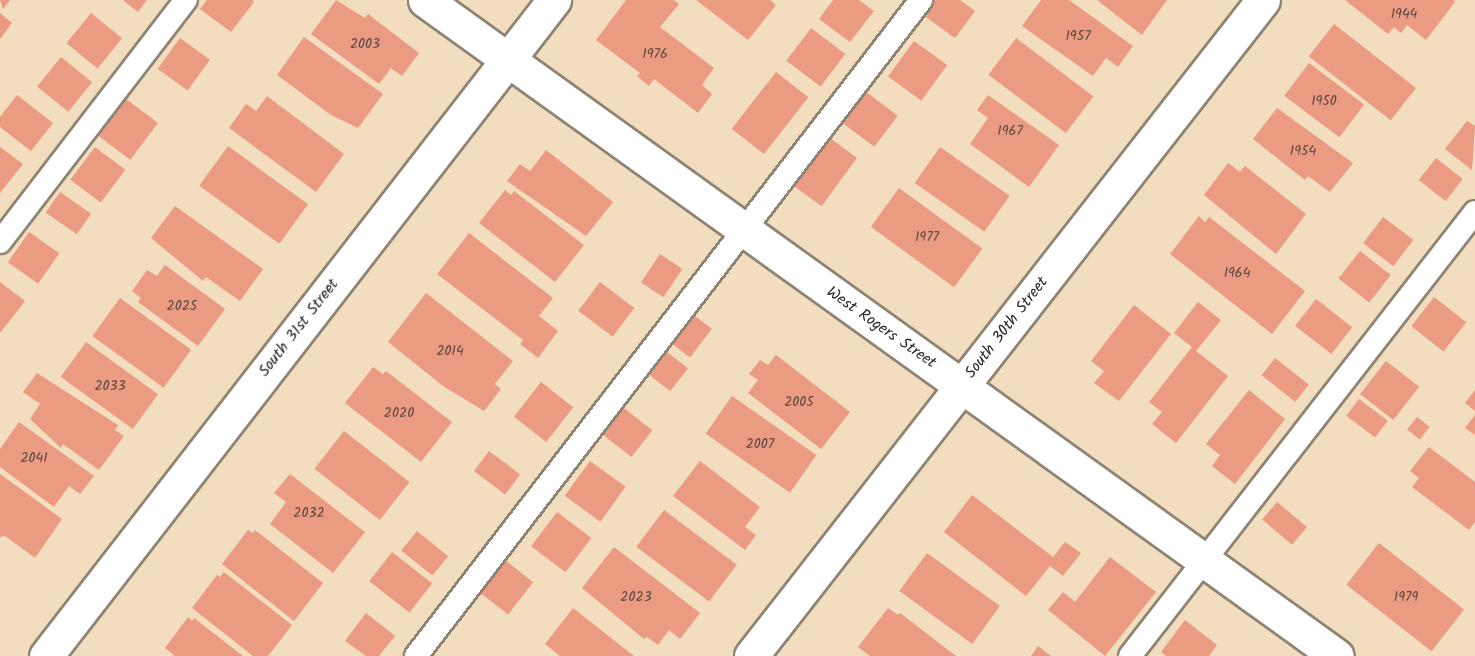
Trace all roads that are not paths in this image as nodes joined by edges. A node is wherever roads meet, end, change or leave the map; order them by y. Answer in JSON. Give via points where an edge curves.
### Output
{"nodes":[{"id":1,"x":186,"y":0,"type":"edge"},
{"id":2,"x":425,"y":0,"type":"edge"},
{"id":3,"x":554,"y":0,"type":"edge"},
{"id":4,"x":921,"y":0,"type":"edge"},
{"id":5,"x":1263,"y":0,"type":"edge"},
{"id":6,"x":506,"y":60,"type":"junction"},
{"id":7,"x":1475,"y":212,"type":"edge"},
{"id":8,"x":744,"y":231,"type":"junction"},
{"id":9,"x":0,"y":242,"type":"edge"},
{"id":10,"x":962,"y":385,"type":"junction"},
{"id":11,"x":1204,"y":561,"type":"junction"},
{"id":12,"x":45,"y":656,"type":"edge"},
{"id":13,"x":416,"y":656,"type":"edge"},
{"id":14,"x":751,"y":656,"type":"edge"},
{"id":15,"x":1130,"y":656,"type":"edge"},
{"id":16,"x":1337,"y":656,"type":"edge"}],
"edges":[{"from":1,"to":9,"type":"lane"},
{"from":2,"to":6,"type":"street","name":"West Rogers Street"},
{"from":3,"to":6,"type":"street","name":"South 31st Street"},
{"from":4,"to":8,"type":"lane"},
{"from":5,"to":10,"type":"street","name":"South 30th Street"},
{"from":6,"to":8,"type":"street","name":"West Rogers Street"},
{"from":6,"to":12,"type":"street","name":"South 31st Street"},
{"from":7,"to":11,"type":"lane"},
{"from":8,"to":10,"type":"street","name":"West Rogers Street"},
{"from":8,"to":13,"type":"lane"},
{"from":10,"to":11,"type":"street","name":"West Rogers Street"},
{"from":10,"to":14,"type":"street","name":"South 30th Street"},
{"from":11,"to":15,"type":"lane"},
{"from":11,"to":16,"type":"street","name":"West Rogers Street"}]}
